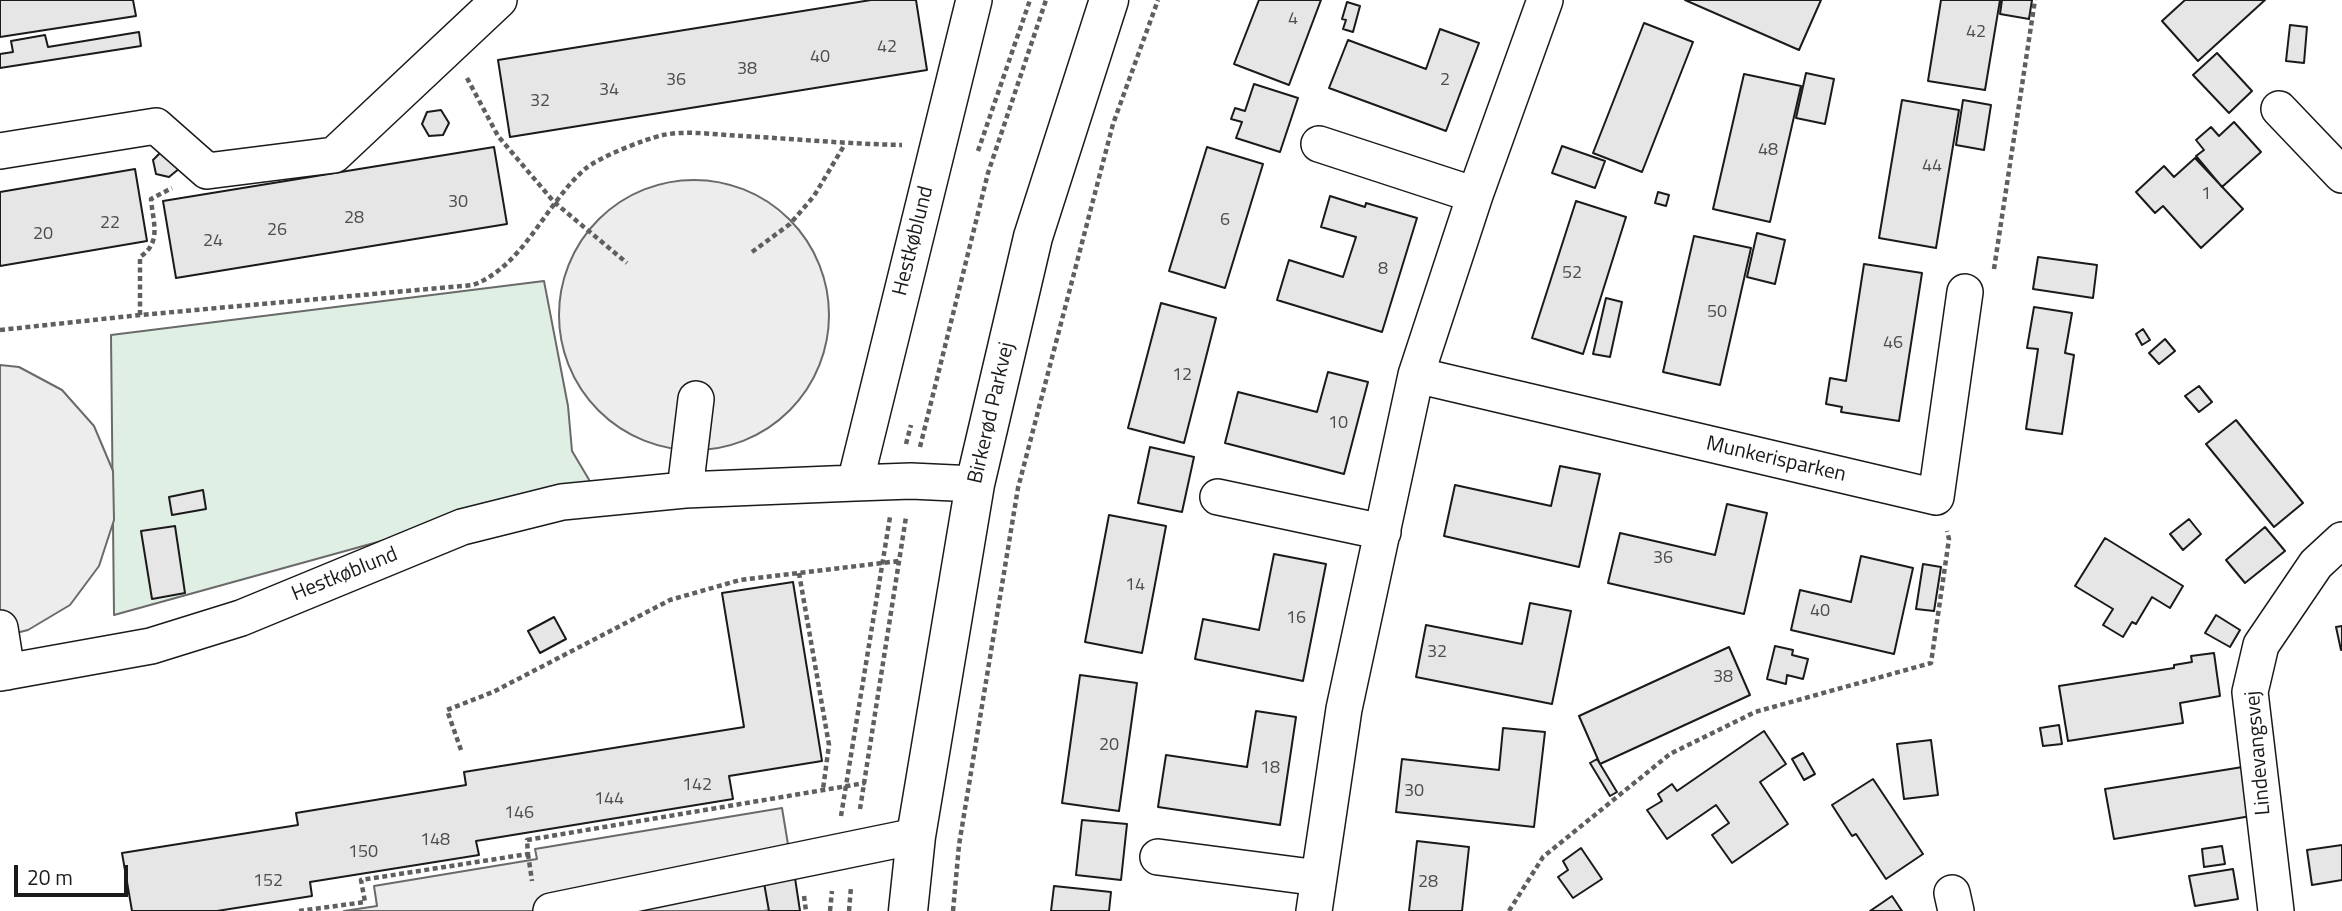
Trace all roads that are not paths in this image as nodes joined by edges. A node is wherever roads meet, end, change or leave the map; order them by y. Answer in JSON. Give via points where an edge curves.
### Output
{"nodes":[{"id":1,"x":499,"y":0,"type":"edge"},
{"id":2,"x":974,"y":0,"type":"edge"},
{"id":3,"x":1109,"y":0,"type":"edge"},
{"id":4,"x":1545,"y":0,"type":"edge"},
{"id":5,"x":2279,"y":109,"type":"dead end"},
{"id":6,"x":1319,"y":144,"type":"dead end"},
{"id":7,"x":0,"y":151,"type":"edge"},
{"id":8,"x":2342,"y":174,"type":"edge"},
{"id":9,"x":1475,"y":195,"type":"junction"},
{"id":10,"x":1965,"y":292,"type":"road end"},
{"id":11,"x":1416,"y":375,"type":"junction"},
{"id":12,"x":696,"y":399,"type":"dead end"},
{"id":13,"x":855,"y":483,"type":"junction"},
{"id":14,"x":975,"y":484,"type":"junction"},
{"id":15,"x":685,"y":491,"type":"junction"},
{"id":16,"x":1218,"y":497,"type":"dead end"},
{"id":17,"x":1383,"y":532,"type":"junction"},
{"id":18,"x":2342,"y":540,"type":"edge"},
{"id":19,"x":0,"y":628,"type":"edge"},
{"id":20,"x":4,"y":673,"type":"edge"},
{"id":21,"x":916,"y":836,"type":"junction"},
{"id":22,"x":1158,"y":857,"type":"dead end"},
{"id":23,"x":1316,"y":895,"type":"edge"},
{"id":24,"x":551,"y":911,"type":"edge"},
{"id":25,"x":908,"y":911,"type":"edge"},
{"id":26,"x":2276,"y":911,"type":"edge"}],
"edges":[{"from":1,"to":7,"type":"street","via":[[334,155],[207,171],[156,126]]},
{"from":2,"to":13,"type":"street","name":"Hestkøblund"},
{"from":3,"to":14,"type":"street","name":"Birkerød Parkvej","via":[[1033,237]]},
{"from":4,"to":9,"type":"street"},
{"from":5,"to":8,"type":"street"},
{"from":6,"to":9,"type":"street"},
{"from":9,"to":11,"type":"street"},
{"from":10,"to":11,"type":"street","name":"Munkerisparken","via":[[1936,497]]},
{"from":11,"to":17,"type":"street"},
{"from":12,"to":15,"type":"street"},
{"from":13,"to":14,"type":"street","name":"Hestkøblund"},
{"from":13,"to":15,"type":"street","name":"Hestkøblund"},
{"from":14,"to":21,"type":"street","name":"Birkerød Parkvej"},
{"from":15,"to":20,"type":"street","name":"Hestkøblund","via":[[562,502],[462,527],[228,622],[150,646]]},
{"from":16,"to":17,"type":"street"},
{"from":17,"to":23,"type":"street","via":[[1344,709]]},
{"from":18,"to":26,"type":"street","name":"Lindevangsvej","via":[[2316,564],[2262,645],[2250,692]]},
{"from":19,"to":20,"type":"street","name":"Hestkøblund"},
{"from":21,"to":24,"type":"street"},
{"from":21,"to":25,"type":"street","name":"Birkerød Parkvej"},
{"from":22,"to":23,"type":"street"}]}
